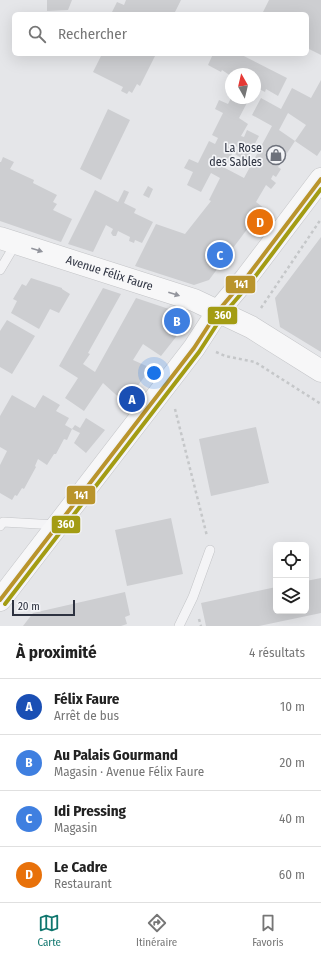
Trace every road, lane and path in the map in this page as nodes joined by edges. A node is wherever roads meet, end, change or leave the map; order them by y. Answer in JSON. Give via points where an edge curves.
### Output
{"nodes":[{"id":1,"x":321,"y":179,"type":"edge"},
{"id":2,"x":321,"y":219,"type":"edge"},
{"id":3,"x":8,"y":241,"type":"edge"},
{"id":4,"x":0,"y":270,"type":"edge"},
{"id":5,"x":218,"y":311,"type":"junction"},
{"id":6,"x":260,"y":311,"type":"dead end"},
{"id":7,"x":214,"y":351,"type":"dead end"},
{"id":8,"x":321,"y":371,"type":"edge"},
{"id":9,"x":168,"y":381,"type":"junction"},
{"id":10,"x":321,"y":404,"type":"edge"},
{"id":11,"x":58,"y":525,"type":"junction"},
{"id":12,"x":0,"y":526,"type":"edge"},
{"id":13,"x":210,"y":550,"type":"joint"},
{"id":14,"x":0,"y":600,"type":"edge"},
{"id":15,"x":179,"y":626,"type":"edge"}],
"edges":[{"from":1,"to":5,"type":"main road"},
{"from":2,"to":6,"type":"path"},
{"from":3,"to":4,"type":"lane"},
{"from":3,"to":5,"type":"main road","name":"Avenue Félix Faure","one_way":true,"via":[[194,300]]},
{"from":5,"to":8,"type":"main road","name":"Avenue Félix Faure","via":[[251,327]]},
{"from":5,"to":9,"type":"main road"},
{"from":7,"to":10,"type":"path","via":[[255,362]]},
{"from":9,"to":11,"type":"main road"},
{"from":9,"to":13,"type":"path"},
{"from":11,"to":12,"type":"lane","via":[[3,522]]},
{"from":11,"to":14,"type":"main road"},
{"from":13,"to":15,"type":"lane","via":[[193,597]]}]}
